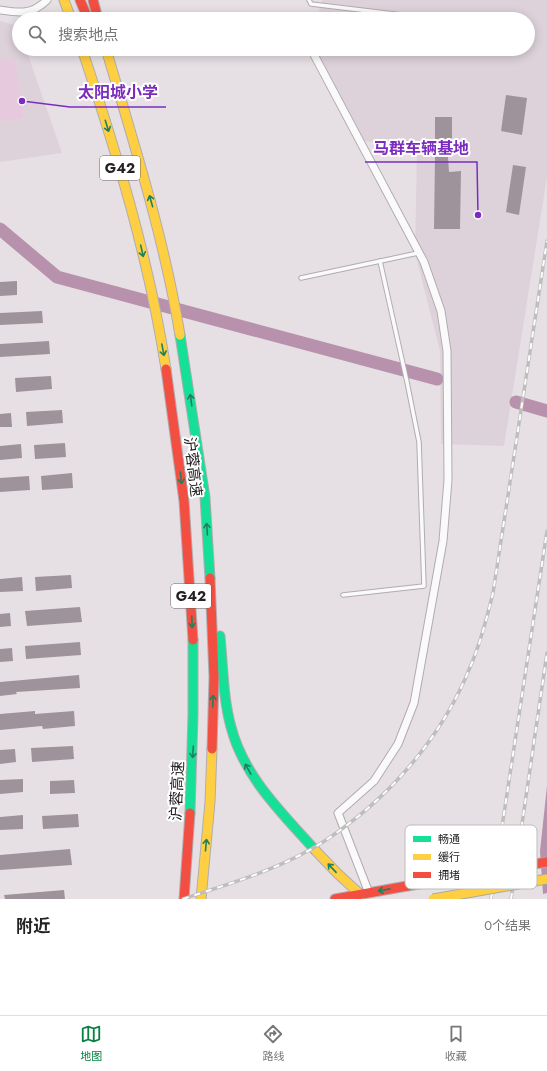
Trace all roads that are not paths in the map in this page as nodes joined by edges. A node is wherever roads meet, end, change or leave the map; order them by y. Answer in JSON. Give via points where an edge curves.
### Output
{"nodes":[{"id":1,"x":47,"y":0,"type":"edge"},
{"id":2,"x":64,"y":0,"type":"edge"},
{"id":3,"x":80,"y":0,"type":"edge"},
{"id":4,"x":93,"y":0,"type":"edge"},
{"id":5,"x":309,"y":0,"type":"edge"},
{"id":6,"x":0,"y":10,"type":"edge"},
{"id":7,"x":15,"y":12,"type":"edge"},
{"id":8,"x":26,"y":12,"type":"edge"},
{"id":9,"x":68,"y":12,"type":"edge"},
{"id":10,"x":85,"y":12,"type":"edge"},
{"id":11,"x":96,"y":12,"type":"edge"},
{"id":12,"x":377,"y":12,"type":"edge"},
{"id":13,"x":84,"y":56,"type":"edge"},
{"id":14,"x":103,"y":56,"type":"edge"},
{"id":15,"x":108,"y":56,"type":"edge"},
{"id":16,"x":315,"y":56,"type":"edge"},
{"id":17,"x":120,"y":99,"type":"junction"},
{"id":18,"x":419,"y":253,"type":"junction"},
{"id":19,"x":380,"y":261,"type":"junction"},
{"id":20,"x":301,"y":278,"type":"dead end"},
{"id":21,"x":209,"y":557,"type":"junction"},
{"id":22,"x":343,"y":595,"type":"dead end"},
{"id":23,"x":547,"y":862,"type":"edge"},
{"id":24,"x":537,"y":864,"type":"edge"},
{"id":25,"x":547,"y":879,"type":"edge"},
{"id":26,"x":537,"y":881,"type":"edge"},
{"id":27,"x":405,"y":886,"type":"edge"},
{"id":28,"x":490,"y":889,"type":"edge"},
{"id":29,"x":365,"y":894,"type":"junction"},
{"id":30,"x":184,"y":899,"type":"edge"},
{"id":31,"x":201,"y":899,"type":"edge"},
{"id":32,"x":335,"y":899,"type":"edge"},
{"id":33,"x":432,"y":899,"type":"edge"}],
"edges":[{"from":1,"to":8,"type":"street","via":[[38,9]]},
{"from":2,"to":9,"type":"main road"},
{"from":3,"to":10,"type":"main road"},
{"from":4,"to":11,"type":"main road"},
{"from":5,"to":12,"type":"lane","via":[[310,4]]},
{"from":6,"to":7,"type":"street"},
{"from":13,"to":30,"type":"main road","name":"沪蓉高速","number":"G42","one_way":true,"via":[[134,217],[155,311],[179,460],[190,556],[194,667],[194,732]]},
{"from":14,"to":17,"type":"main road"},
{"from":15,"to":17,"type":"main road","number":"G42"},
{"from":16,"to":18,"type":"street"},
{"from":21,"to":17,"type":"main road","name":"沪蓉高速","number":"G42","one_way":true,"via":[[205,497],[173,293],[158,226]]},
{"from":18,"to":19,"type":"lane"},
{"from":18,"to":29,"type":"street","via":[[441,311],[446,351],[446,510],[443,541],[414,703],[398,744],[374,781],[338,813]]},
{"from":19,"to":20,"type":"lane"},
{"from":19,"to":22,"type":"lane","via":[[419,442],[424,586]]},
{"from":29,"to":21,"type":"main road","one_way":true,"via":[[345,882],[274,804],[258,785],[242,758],[228,715]]},
{"from":31,"to":21,"type":"main road","name":"沪蓉高速","number":"G42","one_way":true,"via":[[210,802],[214,677]]},
{"from":23,"to":24,"type":"main road","one_way":true,"bridge":true},
{"from":25,"to":26,"type":"main road","bridge":true},
{"from":27,"to":29,"type":"main road","one_way":true,"bridge":true},
{"from":28,"to":33,"type":"main road","bridge":true},
{"from":29,"to":32,"type":"main road"}]}
